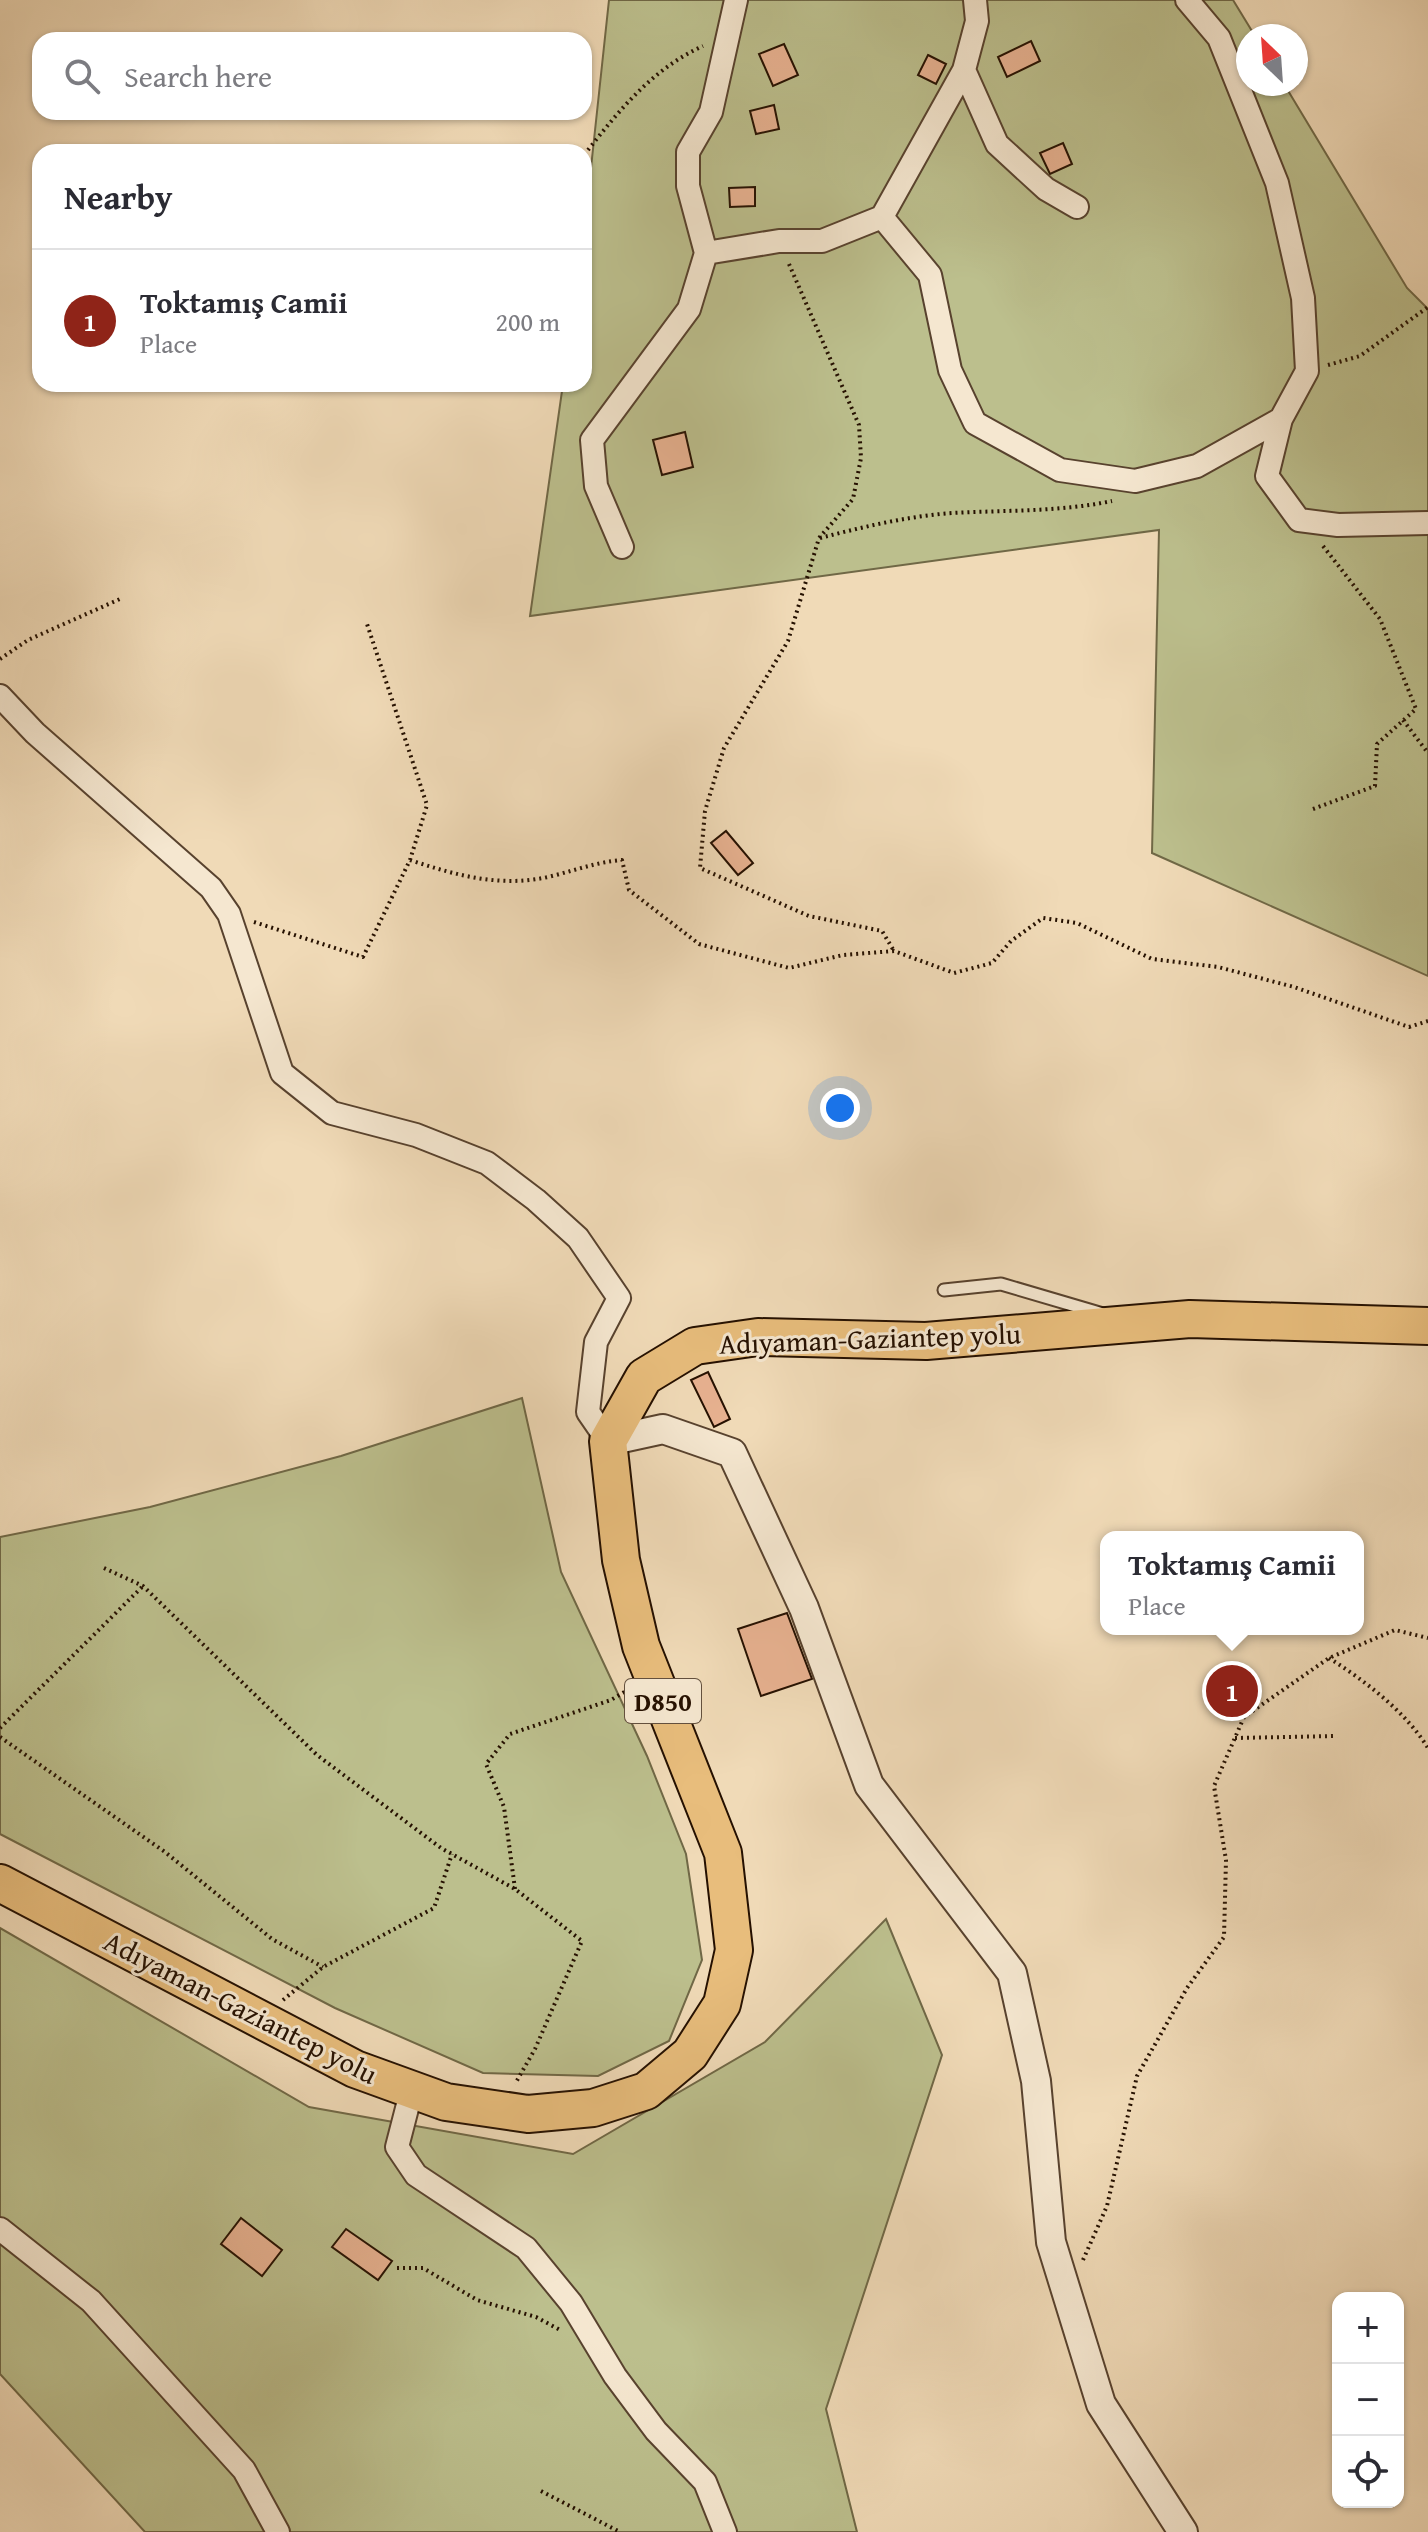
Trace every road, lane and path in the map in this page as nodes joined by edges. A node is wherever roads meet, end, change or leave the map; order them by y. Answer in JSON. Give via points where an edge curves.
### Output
{"nodes":[{"id":1,"x":736,"y":0,"type":"edge"},
{"id":2,"x":975,"y":0,"type":"edge"},
{"id":3,"x":1187,"y":0,"type":"edge"},
{"id":4,"x":727,"y":34,"type":"junction"},
{"id":5,"x":964,"y":70,"type":"junction"},
{"id":6,"x":592,"y":145,"type":"edge"},
{"id":7,"x":1077,"y":207,"type":"dead end"},
{"id":8,"x":882,"y":217,"type":"junction"},
{"id":9,"x":779,"y":241,"type":"junction"},
{"id":10,"x":706,"y":253,"type":"junction"},
{"id":11,"x":1428,"y":307,"type":"edge"},
{"id":12,"x":1307,"y":371,"type":"junction"},
{"id":13,"x":1281,"y":419,"type":"junction"},
{"id":14,"x":1135,"y":481,"type":"junction"},
{"id":15,"x":1299,"y":520,"type":"junction"},
{"id":16,"x":1428,"y":523,"type":"edge"},
{"id":17,"x":819,"y":538,"type":"junction"},
{"id":18,"x":622,"y":547,"type":"dead end"},
{"id":19,"x":120,"y":599,"type":"dead end"},
{"id":20,"x":367,"y":624,"type":"dead end"},
{"id":21,"x":0,"y":659,"type":"edge"},
{"id":22,"x":0,"y":696,"type":"edge"},
{"id":23,"x":1403,"y":720,"type":"junction"},
{"id":24,"x":1428,"y":753,"type":"edge"},
{"id":25,"x":1313,"y":809,"type":"dead end"},
{"id":26,"x":410,"y":860,"type":"junction"},
{"id":27,"x":229,"y":914,"type":"junction"},
{"id":28,"x":894,"y":951,"type":"junction"},
{"id":29,"x":1428,"y":1021,"type":"edge"},
{"id":30,"x":944,"y":1290,"type":"dead end"},
{"id":31,"x":1138,"y":1324,"type":"junction"},
{"id":32,"x":1428,"y":1326,"type":"edge"},
{"id":33,"x":608,"y":1441,"type":"junction"},
{"id":34,"x":104,"y":1568,"type":"dead end"},
{"id":35,"x":143,"y":1586,"type":"junction"},
{"id":36,"x":1428,"y":1638,"type":"edge"},
{"id":37,"x":1329,"y":1658,"type":"junction"},
{"id":38,"x":653,"y":1676,"type":"junction"},
{"id":39,"x":0,"y":1728,"type":"edge"},
{"id":40,"x":1337,"y":1736,"type":"dead end"},
{"id":41,"x":0,"y":1737,"type":"edge"},
{"id":42,"x":1235,"y":1738,"type":"junction"},
{"id":43,"x":1428,"y":1748,"type":"edge"},
{"id":44,"x":452,"y":1854,"type":"junction"},
{"id":45,"x":0,"y":1883,"type":"edge"},
{"id":46,"x":515,"y":1889,"type":"junction"},
{"id":47,"x":323,"y":1967,"type":"junction"},
{"id":48,"x":260,"y":2020,"type":"junction"},
{"id":49,"x":412,"y":2089,"type":"junction"},
{"id":50,"x":499,"y":2110,"type":"junction"},
{"id":51,"x":0,"y":2229,"type":"edge"},
{"id":52,"x":397,"y":2268,"type":"dead end"},
{"id":53,"x":1068,"y":2295,"type":"junction"},
{"id":54,"x":599,"y":2351,"type":"junction"},
{"id":55,"x":541,"y":2491,"type":"dead end"},
{"id":56,"x":278,"y":2532,"type":"edge"},
{"id":57,"x":620,"y":2532,"type":"edge"},
{"id":58,"x":725,"y":2532,"type":"edge"},
{"id":59,"x":1183,"y":2532,"type":"edge"}],
"edges":[{"from":1,"to":4,"type":"street"},
{"from":2,"to":5,"type":"street","via":[[977,21]]},
{"from":3,"to":12,"type":"street","via":[[1219,38],[1277,183],[1303,298]]},
{"from":4,"to":6,"type":"path","via":[[676,58],[625,103]]},
{"from":4,"to":10,"type":"street","via":[[711,112],[688,152],[688,186]]},
{"from":5,"to":7,"type":"street","via":[[997,144],[1046,189]]},
{"from":5,"to":8,"type":"street"},
{"from":8,"to":9,"type":"street","via":[[822,241]]},
{"from":8,"to":14,"type":"street","via":[[930,275],[950,370],[975,423],[1060,470]]},
{"from":9,"to":10,"type":"street"},
{"from":9,"to":17,"type":"path","via":[[859,425],[861,458],[853,499]]},
{"from":10,"to":18,"type":"street","via":[[689,309],[592,440],[596,486]]},
{"from":11,"to":12,"type":"path","via":[[1360,356]]},
{"from":12,"to":13,"type":"street"},
{"from":13,"to":14,"type":"street","via":[[1197,466]]},
{"from":13,"to":15,"type":"street","via":[[1267,476]]},
{"from":14,"to":17,"type":"path","via":[[1111,502],[951,514]]},
{"from":15,"to":16,"type":"street","via":[[1338,525]]},
{"from":15,"to":23,"type":"path","via":[[1380,619],[1416,709]]},
{"from":17,"to":28,"type":"path","via":[[788,641],[724,748],[705,811],[700,868],[809,916],[882,931]]},
{"from":19,"to":21,"type":"path","via":[[28,640]]},
{"from":20,"to":26,"type":"path","via":[[427,805]]},
{"from":22,"to":27,"type":"street","via":[[211,888]]},
{"from":23,"to":24,"type":"path"},
{"from":23,"to":25,"type":"path","via":[[1377,744],[1375,786]]},
{"from":26,"to":27,"type":"path","via":[[363,957]]},
{"from":26,"to":28,"type":"path","via":[[506,883],[622,860],[629,890],[699,944],[789,968],[843,955]]},
{"from":27,"to":33,"type":"street","via":[[282,1073],[332,1113],[416,1135],[487,1163],[578,1238],[619,1298],[596,1342],[588,1412]]},
{"from":28,"to":29,"type":"path","via":[[954,973],[992,963],[1043,918],[1077,923],[1152,959],[1218,967],[1294,987],[1409,1027]]},
{"from":30,"to":31,"type":"lane","via":[[1001,1284]]},
{"from":31,"to":32,"type":"main road","name":"Adıyaman-Gaziantep yolu","via":[[1190,1319]]},
{"from":31,"to":33,"type":"main road","name":"Adıyaman-Gaziantep yolu","via":[[926,1341],[758,1337],[695,1346],[644,1377]]},
{"from":33,"to":38,"type":"main road","name":"Adıyaman-Gaziantep yolu","number":"D850","via":[[621,1560]]},
{"from":33,"to":53,"type":"street","via":[[663,1429],[732,1453],[804,1608],[869,1785],[1012,1973],[1036,2081],[1051,2242]]},
{"from":34,"to":35,"type":"path"},
{"from":35,"to":39,"type":"path"},
{"from":35,"to":44,"type":"path","via":[[317,1755]]},
{"from":36,"to":37,"type":"path","via":[[1395,1630]]},
{"from":37,"to":42,"type":"path","via":[[1244,1717]]},
{"from":37,"to":43,"type":"path","via":[[1362,1679]]},
{"from":38,"to":46,"type":"path","via":[[611,1700],[510,1734],[486,1764],[504,1807]]},
{"from":38,"to":50,"type":"main road","name":"Adıyaman-Gaziantep yolu","number":"D850","via":[[723,1853],[734,1950],[722,2004],[690,2054],[646,2091],[593,2108],[528,2114]]},
{"from":40,"to":42,"type":"path"},
{"from":41,"to":47,"type":"path","via":[[165,1852],[272,1939]]},
{"from":42,"to":53,"type":"path","via":[[1214,1786],[1226,1860],[1224,1937],[1187,1988],[1137,2076],[1107,2206]]},
{"from":44,"to":46,"type":"path"},
{"from":44,"to":47,"type":"path","via":[[434,1908]]},
{"from":45,"to":48,"type":"main road","name":"Adıyaman-Gaziantep yolu","number":"D850"},
{"from":46,"to":50,"type":"path","via":[[582,1941],[535,2049]]},
{"from":47,"to":48,"type":"path"},
{"from":48,"to":49,"type":"main road","name":"Adıyaman-Gaziantep yolu","number":"D850","via":[[355,2069]]},
{"from":49,"to":50,"type":"main road","name":"Adıyaman-Gaziantep yolu","number":"D850","via":[[446,2102]]},
{"from":49,"to":54,"type":"street","via":[[397,2147],[416,2175],[526,2248],[571,2303]]},
{"from":51,"to":56,"type":"street","via":[[91,2301],[244,2470]]},
{"from":52,"to":54,"type":"path","via":[[423,2268],[477,2300],[536,2317]]},
{"from":53,"to":59,"type":"street","via":[[1101,2404]]},
{"from":54,"to":58,"type":"street","via":[[656,2431],[705,2482]]},
{"from":55,"to":57,"type":"path"}]}
